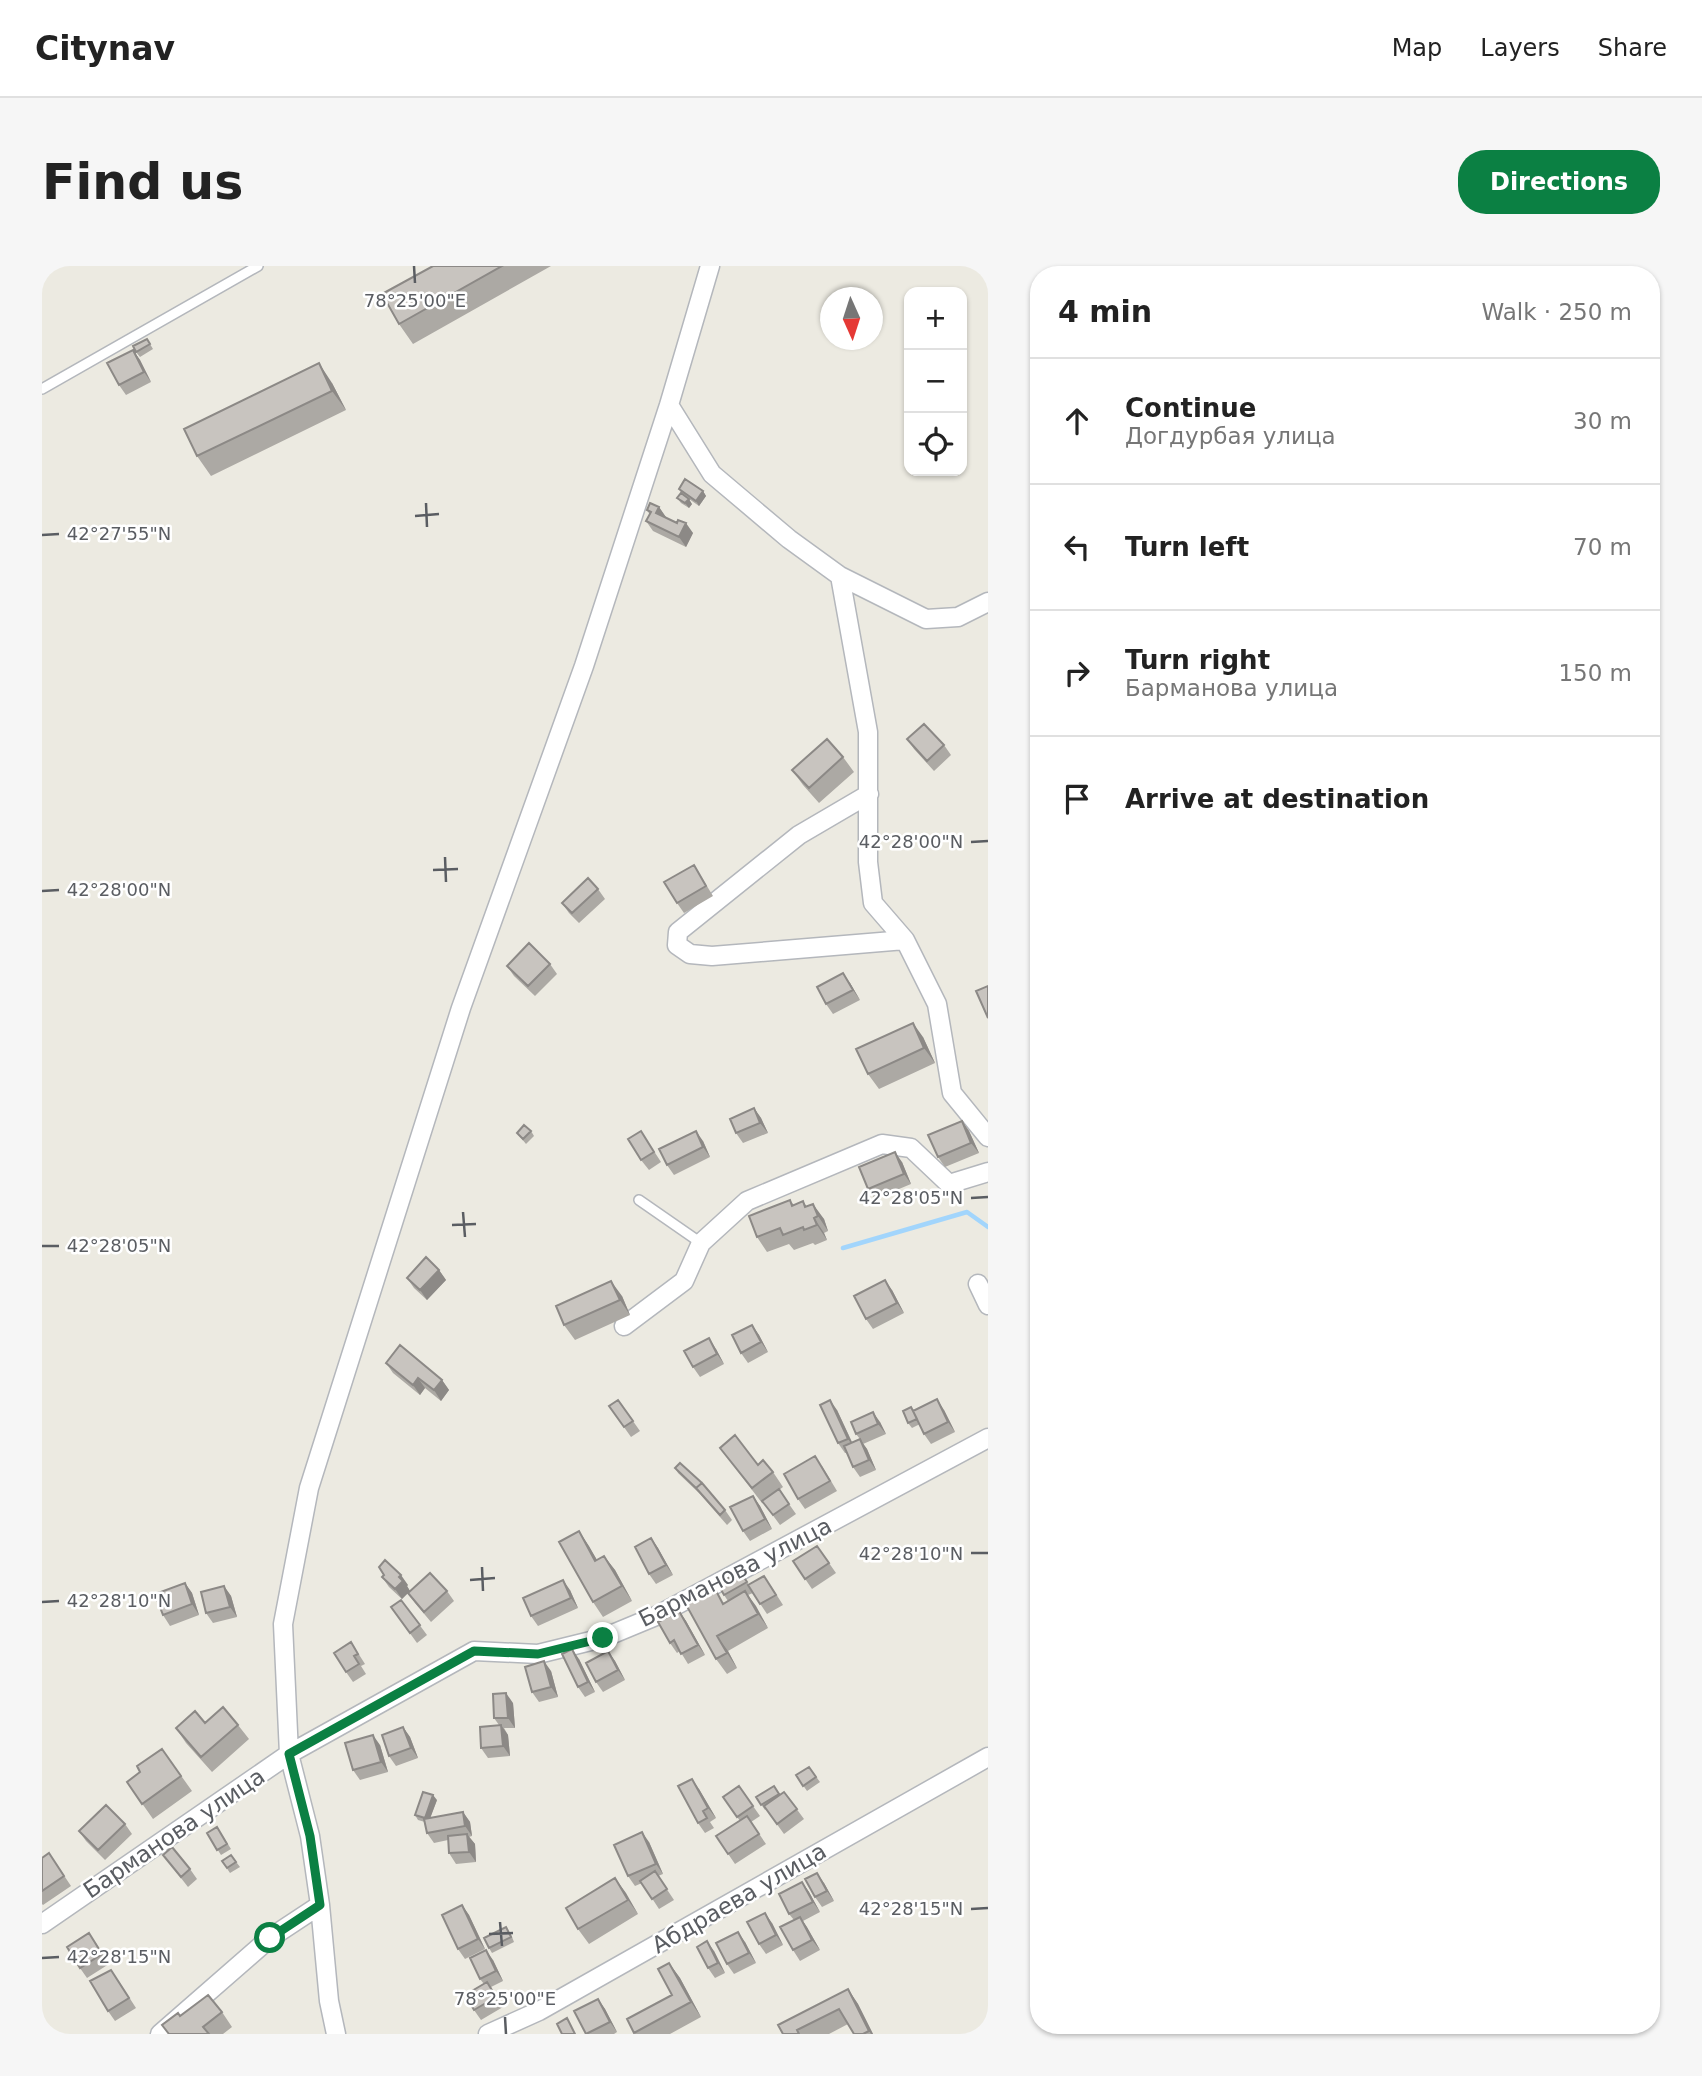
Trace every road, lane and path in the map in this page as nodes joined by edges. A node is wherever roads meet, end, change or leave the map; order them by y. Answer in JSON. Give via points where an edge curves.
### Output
{"nodes":[{"id":1,"x":258,"y":266,"type":"edge"},
{"id":2,"x":710,"y":266,"type":"edge"},
{"id":3,"x":42,"y":389,"type":"edge"},
{"id":4,"x":669,"y":405,"type":"junction"},
{"id":5,"x":840,"y":576,"type":"junction"},
{"id":6,"x":988,"y":602,"type":"edge"},
{"id":7,"x":869,"y":794,"type":"junction"},
{"id":8,"x":905,"y":940,"type":"junction"},
{"id":9,"x":988,"y":1137,"type":"edge"},
{"id":10,"x":988,"y":1172,"type":"edge"},
{"id":11,"x":639,"y":1200,"type":"dead end"},
{"id":12,"x":701,"y":1243,"type":"junction"},
{"id":13,"x":978,"y":1284,"type":"dead end"},
{"id":14,"x":988,"y":1305,"type":"edge"},
{"id":15,"x":624,"y":1326,"type":"dead end"},
{"id":16,"x":988,"y":1438,"type":"edge"},
{"id":17,"x":289,"y":1754,"type":"junction"},
{"id":18,"x":988,"y":1757,"type":"edge"},
{"id":19,"x":320,"y":1905,"type":"junction"},
{"id":20,"x":42,"y":1924,"type":"edge"},
{"id":21,"x":160,"y":2034,"type":"edge"},
{"id":22,"x":335,"y":2034,"type":"edge"},
{"id":23,"x":488,"y":2034,"type":"edge"}],
"edges":[{"from":1,"to":3,"type":"lane"},
{"from":2,"to":4,"type":"street"},
{"from":4,"to":5,"type":"street","via":[[712,474]]},
{"from":4,"to":17,"type":"street","via":[[584,666],[461,1008],[309,1488],[283,1624]]},
{"from":5,"to":6,"type":"street","via":[[926,619],[958,617]]},
{"from":5,"to":7,"type":"street","via":[[868,732]]},
{"from":7,"to":8,"type":"street","via":[[873,903]]},
{"from":7,"to":8,"type":"street","via":[[799,835],[678,932],[677,945],[690,954],[712,956]]},
{"from":8,"to":9,"type":"street","via":[[937,1004],[952,1093]]},
{"from":10,"to":12,"type":"street","via":[[949,1184],[911,1148],[882,1144],[747,1201]]},
{"from":11,"to":12,"type":"lane"},
{"from":12,"to":15,"type":"street","via":[[684,1281]]},
{"from":13,"to":14,"type":"street"},
{"from":16,"to":17,"type":"street","name":"Барманова улица","via":[[656,1616],[603,1638],[538,1654],[474,1651]]},
{"from":17,"to":19,"type":"street","via":[[310,1836]]},
{"from":17,"to":20,"type":"street","name":"Барманова улица"},
{"from":18,"to":23,"type":"street","name":"Абдраева улица","via":[[539,2011]]},
{"from":19,"to":21,"type":"street","via":[[270,1938]]},
{"from":19,"to":22,"type":"street"}]}
